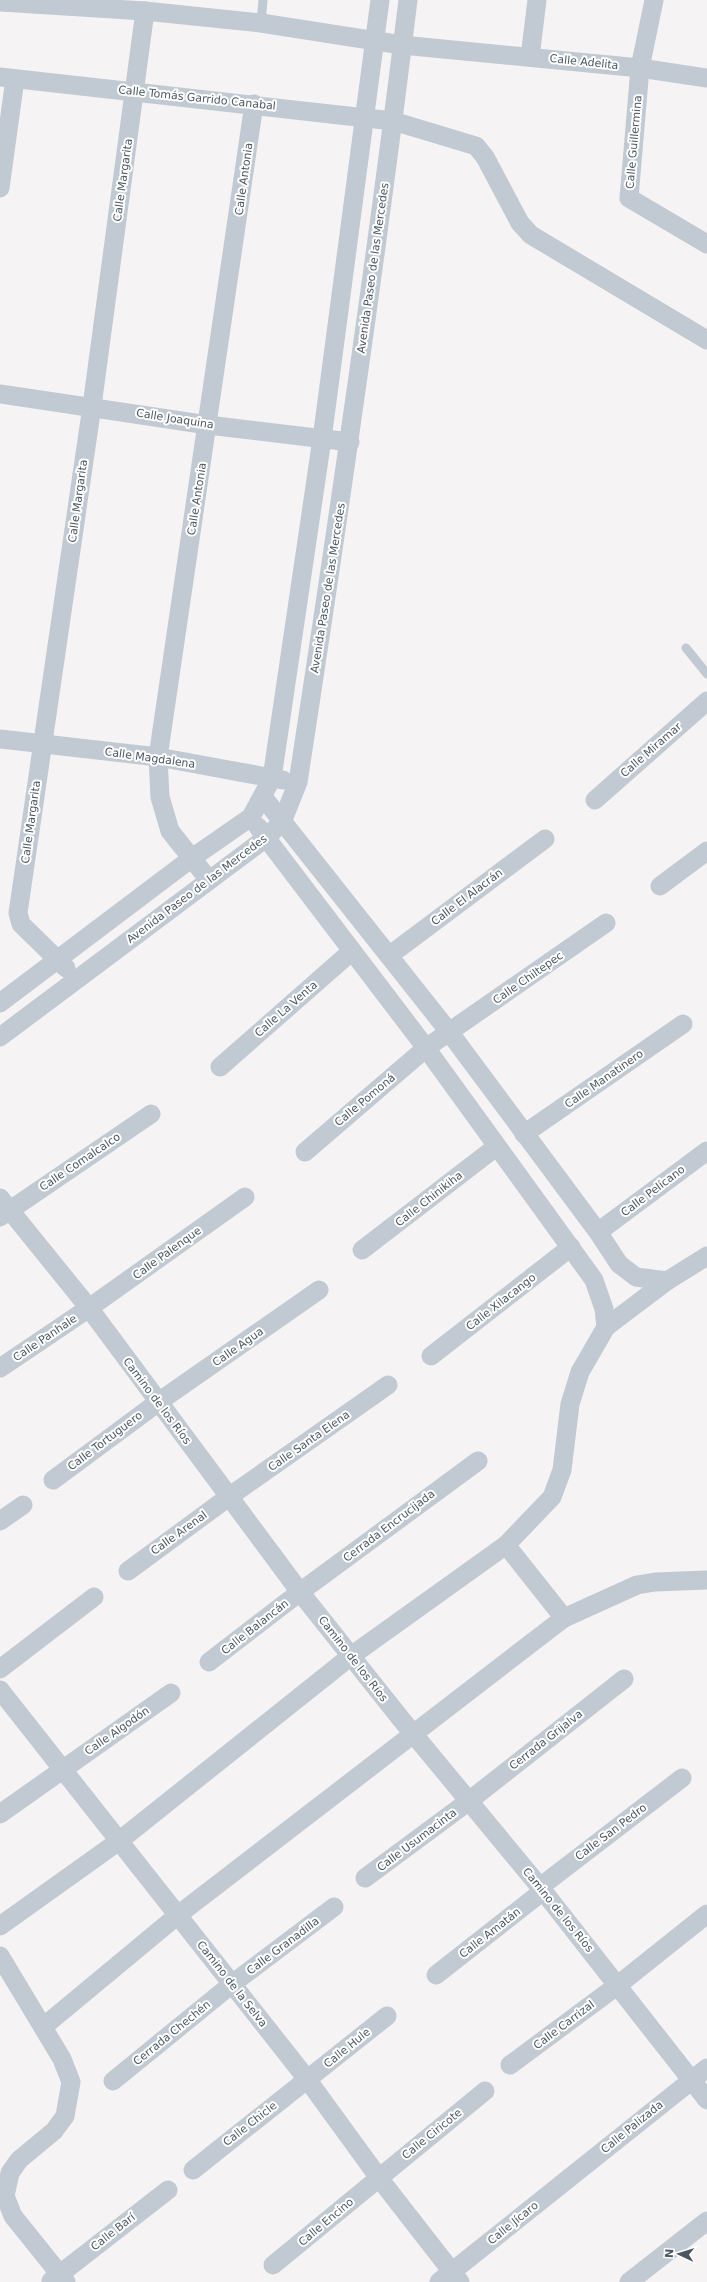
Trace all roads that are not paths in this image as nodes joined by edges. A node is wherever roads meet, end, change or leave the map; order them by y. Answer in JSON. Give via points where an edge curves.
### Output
{"nodes":[{"id":1,"x":263,"y":0,"type":"edge"},
{"id":2,"x":380,"y":0,"type":"edge"},
{"id":3,"x":408,"y":0,"type":"edge"},
{"id":4,"x":537,"y":0,"type":"edge"},
{"id":5,"x":654,"y":0,"type":"edge"},
{"id":6,"x":0,"y":2,"type":"edge"},
{"id":7,"x":22,"y":2,"type":"edge"},
{"id":8,"x":146,"y":5,"type":"edge"},
{"id":9,"x":261,"y":23,"type":"junction"},
{"id":10,"x":374,"y":41,"type":"junction"},
{"id":11,"x":402,"y":45,"type":"junction"},
{"id":12,"x":530,"y":57,"type":"junction"},
{"id":13,"x":640,"y":68,"type":"junction"},
{"id":14,"x":8,"y":78,"type":"edge"},
{"id":15,"x":707,"y":78,"type":"edge"},
{"id":16,"x":135,"y":91,"type":"junction"},
{"id":17,"x":254,"y":104,"type":"junction"},
{"id":18,"x":364,"y":118,"type":"junction"},
{"id":19,"x":393,"y":121,"type":"junction"},
{"id":20,"x":0,"y":188,"type":"edge"},
{"id":21,"x":707,"y":244,"type":"edge"},
{"id":22,"x":707,"y":340,"type":"edge"},
{"id":23,"x":0,"y":394,"type":"edge"},
{"id":24,"x":92,"y":406,"type":"junction"},
{"id":25,"x":208,"y":425,"type":"junction"},
{"id":26,"x":322,"y":439,"type":"junction"},
{"id":27,"x":350,"y":442,"type":"junction"},
{"id":28,"x":686,"y":648,"type":"dead end"},
{"id":29,"x":707,"y":674,"type":"edge"},
{"id":30,"x":707,"y":701,"type":"edge"},
{"id":31,"x":0,"y":739,"type":"edge"},
{"id":32,"x":42,"y":745,"type":"junction"},
{"id":33,"x":158,"y":757,"type":"junction"},
{"id":34,"x":272,"y":778,"type":"junction"},
{"id":35,"x":298,"y":782,"type":"junction"},
{"id":36,"x":263,"y":797,"type":"junction"},
{"id":37,"x":595,"y":800,"type":"dead end"},
{"id":38,"x":250,"y":817,"type":"junction"},
{"id":39,"x":282,"y":822,"type":"junction"},
{"id":40,"x":266,"y":838,"type":"junction"},
{"id":41,"x":545,"y":839,"type":"dead end"},
{"id":42,"x":707,"y":851,"type":"edge"},
{"id":43,"x":192,"y":858,"type":"junction"},
{"id":44,"x":209,"y":880,"type":"junction"},
{"id":45,"x":660,"y":886,"type":"dead end"},
{"id":46,"x":606,"y":923,"type":"dead end"},
{"id":47,"x":352,"y":951,"type":"junction"},
{"id":48,"x":390,"y":955,"type":"junction"},
{"id":49,"x":58,"y":960,"type":"junction"},
{"id":50,"x":77,"y":979,"type":"junction"},
{"id":51,"x":0,"y":1003,"type":"edge"},
{"id":52,"x":683,"y":1024,"type":"dead end"},
{"id":53,"x":450,"y":1033,"type":"junction"},
{"id":54,"x":0,"y":1037,"type":"edge"},
{"id":55,"x":426,"y":1048,"type":"junction"},
{"id":56,"x":220,"y":1067,"type":"dead end"},
{"id":57,"x":151,"y":1114,"type":"dead end"},
{"id":58,"x":524,"y":1134,"type":"junction"},
{"id":59,"x":496,"y":1147,"type":"junction"},
{"id":60,"x":707,"y":1150,"type":"edge"},
{"id":61,"x":305,"y":1152,"type":"dead end"},
{"id":62,"x":245,"y":1197,"type":"dead end"},
{"id":63,"x":3,"y":1208,"type":"edge"},
{"id":64,"x":598,"y":1232,"type":"junction"},
{"id":65,"x":571,"y":1247,"type":"junction"},
{"id":66,"x":362,"y":1250,"type":"dead end"},
{"id":67,"x":707,"y":1256,"type":"edge"},
{"id":68,"x":667,"y":1281,"type":"junction"},
{"id":69,"x":319,"y":1290,"type":"dead end"},
{"id":70,"x":89,"y":1308,"type":"junction"},
{"id":71,"x":606,"y":1327,"type":"junction"},
{"id":72,"x":431,"y":1356,"type":"dead end"},
{"id":73,"x":0,"y":1368,"type":"edge"},
{"id":74,"x":388,"y":1385,"type":"dead end"},
{"id":75,"x":157,"y":1403,"type":"junction"},
{"id":76,"x":478,"y":1461,"type":"dead end"},
{"id":77,"x":53,"y":1480,"type":"dead end"},
{"id":78,"x":230,"y":1496,"type":"junction"},
{"id":79,"x":23,"y":1505,"type":"dead end"},
{"id":80,"x":0,"y":1521,"type":"edge"},
{"id":81,"x":506,"y":1545,"type":"junction"},
{"id":82,"x":128,"y":1571,"type":"dead end"},
{"id":83,"x":707,"y":1580,"type":"edge"},
{"id":84,"x":300,"y":1592,"type":"junction"},
{"id":85,"x":94,"y":1597,"type":"dead end"},
{"id":86,"x":564,"y":1618,"type":"junction"},
{"id":87,"x":351,"y":1656,"type":"junction"},
{"id":88,"x":209,"y":1662,"type":"dead end"},
{"id":89,"x":0,"y":1668,"type":"edge"},
{"id":90,"x":624,"y":1679,"type":"dead end"},
{"id":91,"x":0,"y":1690,"type":"edge"},
{"id":92,"x":171,"y":1693,"type":"dead end"},
{"id":93,"x":413,"y":1734,"type":"junction"},
{"id":94,"x":62,"y":1770,"type":"junction"},
{"id":95,"x":682,"y":1778,"type":"dead end"},
{"id":96,"x":469,"y":1801,"type":"junction"},
{"id":97,"x":0,"y":1814,"type":"edge"},
{"id":98,"x":118,"y":1841,"type":"junction"},
{"id":99,"x":365,"y":1878,"type":"dead end"},
{"id":100,"x":541,"y":1889,"type":"junction"},
{"id":101,"x":334,"y":1907,"type":"dead end"},
{"id":102,"x":707,"y":1914,"type":"edge"},
{"id":103,"x":178,"y":1915,"type":"junction"},
{"id":104,"x":0,"y":1926,"type":"edge"},
{"id":105,"x":0,"y":1956,"type":"edge"},
{"id":106,"x":436,"y":1976,"type":"dead end"},
{"id":107,"x":232,"y":1984,"type":"junction"},
{"id":108,"x":618,"y":1984,"type":"junction"},
{"id":109,"x":388,"y":2016,"type":"dead end"},
{"id":110,"x":43,"y":2027,"type":"junction"},
{"id":111,"x":510,"y":2065,"type":"dead end"},
{"id":112,"x":707,"y":2068,"type":"edge"},
{"id":113,"x":307,"y":2079,"type":"junction"},
{"id":114,"x":691,"y":2080,"type":"junction"},
{"id":115,"x":113,"y":2081,"type":"dead end"},
{"id":116,"x":485,"y":2091,"type":"dead end"},
{"id":117,"x":707,"y":2100,"type":"edge"},
{"id":118,"x":193,"y":2170,"type":"dead end"},
{"id":119,"x":574,"y":2174,"type":"joint"},
{"id":120,"x":379,"y":2178,"type":"junction"},
{"id":121,"x":168,"y":2190,"type":"dead end"},
{"id":122,"x":707,"y":2221,"type":"edge"},
{"id":123,"x":273,"y":2265,"type":"dead end"},
{"id":124,"x":58,"y":2279,"type":"edge"},
{"id":125,"x":451,"y":2279,"type":"edge"},
{"id":126,"x":633,"y":2279,"type":"edge"}],
"edges":[{"from":1,"to":9,"type":"lane"},
{"from":2,"to":10,"type":"street"},
{"from":3,"to":11,"type":"street","name":"Avenida Paseo de las Mercedes"},
{"from":4,"to":12,"type":"street"},
{"from":5,"to":13,"type":"street"},
{"from":6,"to":7,"type":"street"},
{"from":7,"to":8,"type":"street"},
{"from":8,"to":9,"type":"street"},
{"from":8,"to":16,"type":"street","name":"Calle Margarita"},
{"from":9,"to":10,"type":"street"},
{"from":10,"to":11,"type":"street"},
{"from":10,"to":18,"type":"street"},
{"from":11,"to":12,"type":"street","name":"Calle Adelita"},
{"from":11,"to":19,"type":"street","name":"Avenida Paseo de las Mercedes"},
{"from":12,"to":13,"type":"street","name":"Calle Adelita"},
{"from":13,"to":15,"type":"street","name":"Calle Adelita"},
{"from":13,"to":21,"type":"street","name":"Calle Guillermina","via":[[629,198]]},
{"from":14,"to":16,"type":"street","name":"Calle Tomás Garrido Canabal"},
{"from":14,"to":20,"type":"street"},
{"from":16,"to":17,"type":"street","name":"Calle Tomás Garrido Canabal"},
{"from":16,"to":24,"type":"street","name":"Calle Margarita"},
{"from":17,"to":18,"type":"street","name":"Calle Tomás Garrido Canabal"},
{"from":17,"to":25,"type":"street","name":"Calle Antonia"},
{"from":18,"to":19,"type":"street","name":"Calle Tomás Garrido Canabal"},
{"from":18,"to":26,"type":"street"},
{"from":19,"to":22,"type":"street","name":"Calle Tomás Garrido Canabal","via":[[476,146],[486,157],[520,223],[531,235]]},
{"from":19,"to":27,"type":"street","name":"Avenida Paseo de las Mercedes"},
{"from":23,"to":24,"type":"street","name":"Calle Joaquina"},
{"from":24,"to":25,"type":"street","name":"Calle Joaquina"},
{"from":24,"to":32,"type":"street","name":"Calle Margarita"},
{"from":25,"to":26,"type":"street","name":"Calle Joaquina"},
{"from":25,"to":33,"type":"street","name":"Calle Antonia"},
{"from":26,"to":27,"type":"street","name":"Calle Joaquina"},
{"from":26,"to":34,"type":"street"},
{"from":27,"to":35,"type":"street","name":"Avenida Paseo de las Mercedes"},
{"from":28,"to":29,"type":"lane"},
{"from":30,"to":37,"type":"street","name":"Calle Miramar"},
{"from":31,"to":32,"type":"street","name":"Calle Magdalena"},
{"from":32,"to":33,"type":"street","name":"Calle Magdalena"},
{"from":32,"to":49,"type":"street","name":"Calle Margarita","via":[[18,913],[21,924]]},
{"from":33,"to":34,"type":"street","name":"Calle Magdalena"},
{"from":33,"to":43,"type":"street","name":"Calle Antonia","via":[[160,797],[170,831]]},
{"from":34,"to":35,"type":"street","name":"Calle Magdalena"},
{"from":34,"to":36,"type":"street"},
{"from":35,"to":39,"type":"street","name":"Avenida Paseo de las Mercedes"},
{"from":36,"to":38,"type":"street"},
{"from":36,"to":39,"type":"street"},
{"from":38,"to":40,"type":"street"},
{"from":38,"to":43,"type":"street"},
{"from":39,"to":40,"type":"street","name":"Avenida Paseo de las Mercedes"},
{"from":39,"to":48,"type":"street"},
{"from":40,"to":44,"type":"street","name":"Avenida Paseo de las Mercedes"},
{"from":40,"to":47,"type":"street"},
{"from":41,"to":48,"type":"street","name":"Calle El Alacrán"},
{"from":42,"to":45,"type":"street"},
{"from":43,"to":44,"type":"street","name":"Calle Antonia"},
{"from":43,"to":49,"type":"street"},
{"from":44,"to":50,"type":"street","name":"Avenida Paseo de las Mercedes"},
{"from":46,"to":53,"type":"street","name":"Calle Chiltepec"},
{"from":47,"to":55,"type":"street"},
{"from":47,"to":56,"type":"street","name":"Calle La Venta"},
{"from":48,"to":53,"type":"street"},
{"from":49,"to":50,"type":"street","name":"Calle Margarita"},
{"from":49,"to":51,"type":"street"},
{"from":50,"to":54,"type":"street","name":"Avenida Paseo de las Mercedes"},
{"from":52,"to":58,"type":"street","name":"Calle Manatinero"},
{"from":53,"to":55,"type":"street","name":"Calle Chiltepec"},
{"from":53,"to":58,"type":"street"},
{"from":55,"to":59,"type":"street"},
{"from":55,"to":61,"type":"street","name":"Calle Pomoná"},
{"from":57,"to":63,"type":"street","name":"Calle Comalcalco"},
{"from":58,"to":64,"type":"street"},
{"from":59,"to":65,"type":"street"},
{"from":59,"to":66,"type":"street","name":"Calle Chinikiha"},
{"from":60,"to":64,"type":"street","name":"Calle Pelícano"},
{"from":62,"to":70,"type":"street","name":"Calle Palenque"},
{"from":63,"to":70,"type":"street","name":"Camino de los Ríos"},
{"from":64,"to":68,"type":"street","via":[[619,1264],[636,1277]]},
{"from":65,"to":71,"type":"street","via":[[594,1280],[604,1309]]},
{"from":65,"to":72,"type":"street","name":"Calle Xilacango"},
{"from":67,"to":68,"type":"street"},
{"from":68,"to":71,"type":"street"},
{"from":69,"to":75,"type":"street","name":"Calle Agua"},
{"from":70,"to":73,"type":"street","name":"Calle Panhale"},
{"from":70,"to":75,"type":"street","name":"Camino de los Ríos"},
{"from":71,"to":81,"type":"street","via":[[580,1372],[570,1404],[562,1470],[552,1496]]},
{"from":74,"to":78,"type":"street","name":"Calle Santa Elena"},
{"from":75,"to":77,"type":"street","name":"Calle Tortuguero"},
{"from":75,"to":78,"type":"street","name":"Camino de los Ríos"},
{"from":76,"to":84,"type":"street","name":"Cerrada Encrucijada"},
{"from":78,"to":82,"type":"street","name":"Calle Arenal"},
{"from":78,"to":84,"type":"street","name":"Camino de los Ríos"},
{"from":79,"to":80,"type":"street"},
{"from":81,"to":86,"type":"street"},
{"from":81,"to":87,"type":"street"},
{"from":83,"to":86,"type":"street","via":[[655,1582],[637,1586]]},
{"from":84,"to":87,"type":"street","name":"Camino de los Ríos"},
{"from":84,"to":88,"type":"street","name":"Calle Balancán"},
{"from":85,"to":89,"type":"street"},
{"from":86,"to":93,"type":"street"},
{"from":87,"to":93,"type":"street","name":"Camino de los Ríos"},
{"from":87,"to":98,"type":"street"},
{"from":90,"to":96,"type":"street","name":"Cerrada Grijalva"},
{"from":91,"to":94,"type":"street","name":"Camino de la Selva"},
{"from":92,"to":94,"type":"street","name":"Calle Algodón"},
{"from":93,"to":96,"type":"street","name":"Camino de los Ríos"},
{"from":93,"to":103,"type":"street"},
{"from":94,"to":97,"type":"street","name":"Calle Algodón"},
{"from":94,"to":98,"type":"street","name":"Camino de la Selva"},
{"from":95,"to":100,"type":"street","name":"Calle San Pedro"},
{"from":96,"to":99,"type":"street","name":"Calle Usumacinta"},
{"from":96,"to":100,"type":"street","name":"Camino de los Ríos"},
{"from":98,"to":103,"type":"street","name":"Camino de la Selva"},
{"from":98,"to":104,"type":"street"},
{"from":100,"to":106,"type":"street","name":"Calle Amatán"},
{"from":100,"to":108,"type":"street","name":"Camino de los Ríos"},
{"from":101,"to":107,"type":"street","name":"Calle Granadilla"},
{"from":102,"to":108,"type":"street","name":"Calle Carrizal"},
{"from":103,"to":107,"type":"street","name":"Camino de la Selva"},
{"from":103,"to":110,"type":"street"},
{"from":105,"to":110,"type":"street"},
{"from":107,"to":113,"type":"street","name":"Camino de la Selva"},
{"from":107,"to":115,"type":"street","name":"Cerrada Chechén"},
{"from":108,"to":111,"type":"street","name":"Calle Carrizal"},
{"from":108,"to":114,"type":"street","name":"Camino de los Ríos"},
{"from":109,"to":113,"type":"street","name":"Calle Hule"},
{"from":110,"to":124,"type":"street","via":[[62,2059],[71,2082],[70,2097],[65,2116],[54,2131],[19,2160],[10,2173],[5,2196],[13,2216]]},
{"from":112,"to":114,"type":"street","name":"Calle Palizada"},
{"from":113,"to":118,"type":"street","name":"Calle Chicle"},
{"from":113,"to":120,"type":"street","name":"Camino de la Selva"},
{"from":114,"to":117,"type":"street","name":"Camino de los Ríos"},
{"from":114,"to":119,"type":"street","name":"Calle Palizada"},
{"from":116,"to":120,"type":"street","name":"Calle Ciricote"},
{"from":119,"to":125,"type":"street","name":"Calle Jícaro"},
{"from":120,"to":123,"type":"street","name":"Calle Encino"},
{"from":120,"to":125,"type":"street","name":"Camino de la Selva"},
{"from":121,"to":124,"type":"street","name":"Calle Barí"},
{"from":122,"to":126,"type":"street"}]}
